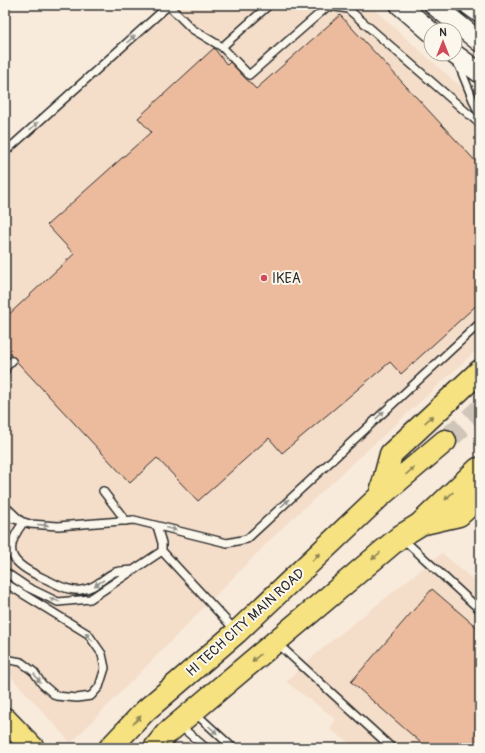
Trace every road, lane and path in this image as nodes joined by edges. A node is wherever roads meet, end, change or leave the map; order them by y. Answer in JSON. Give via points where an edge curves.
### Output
{"nodes":[{"id":1,"x":169,"y":5,"type":"edge"},
{"id":2,"x":269,"y":5,"type":"edge"},
{"id":3,"x":400,"y":5,"type":"edge"},
{"id":4,"x":434,"y":5,"type":"edge"},
{"id":5,"x":470,"y":5,"type":"edge"},
{"id":6,"x":480,"y":13,"type":"edge"},
{"id":7,"x":423,"y":25,"type":"edge"},
{"id":8,"x":480,"y":42,"type":"edge"},
{"id":9,"x":222,"y":47,"type":"junction"},
{"id":10,"x":463,"y":61,"type":"edge"},
{"id":11,"x":457,"y":62,"type":"edge"},
{"id":12,"x":480,"y":73,"type":"edge"},
{"id":13,"x":480,"y":117,"type":"edge"},
{"id":14,"x":480,"y":124,"type":"edge"},
{"id":15,"x":5,"y":152,"type":"edge"},
{"id":16,"x":480,"y":323,"type":"edge"},
{"id":17,"x":12,"y":361,"type":"dead end"},
{"id":18,"x":5,"y":371,"type":"edge"},
{"id":19,"x":480,"y":372,"type":"edge"},
{"id":20,"x":445,"y":441,"type":"tunnel mouth"},
{"id":21,"x":478,"y":469,"type":"dead end"},
{"id":22,"x":103,"y":491,"type":"dead end"},
{"id":23,"x":380,"y":496,"type":"junction"},
{"id":24,"x":480,"y":496,"type":"edge"},
{"id":25,"x":5,"y":506,"type":"edge"},
{"id":26,"x":5,"y":516,"type":"edge"},
{"id":27,"x":126,"y":521,"type":"junction"},
{"id":28,"x":23,"y":522,"type":"junction"},
{"id":29,"x":419,"y":525,"type":"junction"},
{"id":30,"x":157,"y":526,"type":"junction"},
{"id":31,"x":400,"y":536,"type":"junction"},
{"id":32,"x":162,"y":551,"type":"junction"},
{"id":33,"x":134,"y":570,"type":"junction"},
{"id":34,"x":5,"y":572,"type":"edge"},
{"id":35,"x":5,"y":583,"type":"edge"},
{"id":36,"x":480,"y":610,"type":"edge"},
{"id":37,"x":237,"y":632,"type":"junction"},
{"id":38,"x":276,"y":641,"type":"junction"},
{"id":39,"x":5,"y":659,"type":"edge"},
{"id":40,"x":185,"y":718,"type":"junction"},
{"id":41,"x":5,"y":719,"type":"edge"},
{"id":42,"x":32,"y":748,"type":"edge"},
{"id":43,"x":110,"y":748,"type":"edge"},
{"id":44,"x":155,"y":748,"type":"edge"},
{"id":45,"x":206,"y":748,"type":"edge"},
{"id":46,"x":233,"y":748,"type":"edge"},
{"id":47,"x":392,"y":748,"type":"edge"}],
"edges":[{"from":1,"to":9,"type":"lane","via":[[192,29]]},
{"from":15,"to":1,"type":"lane","one_way":true},
{"from":2,"to":9,"type":"lane"},
{"from":3,"to":7,"type":"main road"},
{"from":4,"to":8,"type":"main road"},
{"from":5,"to":6,"type":"main road"},
{"from":9,"to":14,"type":"lane","via":[[249,75],[328,6],[348,9]]},
{"from":10,"to":12,"type":"main road"},
{"from":11,"to":13,"type":"lane"},
{"from":30,"to":16,"type":"lane","one_way":true,"via":[[227,543],[247,538]]},
{"from":17,"to":18,"type":"lane"},
{"from":23,"to":19,"type":"main road","one_way":true,"via":[[391,454]]},
{"from":23,"to":20,"type":"main road","name":"HI TECH CITY MAIN ROAD","one_way":true},
{"from":21,"to":29,"type":"main road","one_way":true},
{"from":22,"to":27,"type":"lane"},
{"from":37,"to":23,"type":"main road","name":"HI TECH CITY MAIN ROAD","one_way":true},
{"from":24,"to":29,"type":"main road","via":[[459,515]]},
{"from":25,"to":28,"type":"lane"},
{"from":26,"to":28,"type":"lane"},
{"from":28,"to":27,"type":"lane","one_way":true,"via":[[58,526]]},
{"from":27,"to":30,"type":"lane","via":[[134,520]]},
{"from":33,"to":28,"type":"lane","one_way":true,"via":[[114,572],[100,583],[81,590],[59,586],[8,559],[6,552],[10,532]]},
{"from":29,"to":31,"type":"main road"},
{"from":30,"to":32,"type":"lane"},
{"from":31,"to":36,"type":"lane"},
{"from":31,"to":38,"type":"main road","one_way":true},
{"from":32,"to":33,"type":"lane"},
{"from":32,"to":37,"type":"lane"},
{"from":33,"to":34,"type":"lane","one_way":true,"via":[[90,599],[58,602],[27,587]]},
{"from":39,"to":35,"type":"lane","one_way":true,"via":[[21,662],[56,696],[77,698],[91,696],[99,687],[105,668],[102,654],[88,634]]},
{"from":43,"to":37,"type":"main road","name":"HI TECH CITY MAIN ROAD","one_way":true,"via":[[145,711]]},
{"from":38,"to":40,"type":"main road","one_way":true},
{"from":38,"to":47,"type":"lane"},
{"from":40,"to":44,"type":"main road","via":[[166,734]]},
{"from":40,"to":45,"type":"lane"},
{"from":40,"to":46,"type":"lane","one_way":true},
{"from":41,"to":42,"type":"main road"}]}
